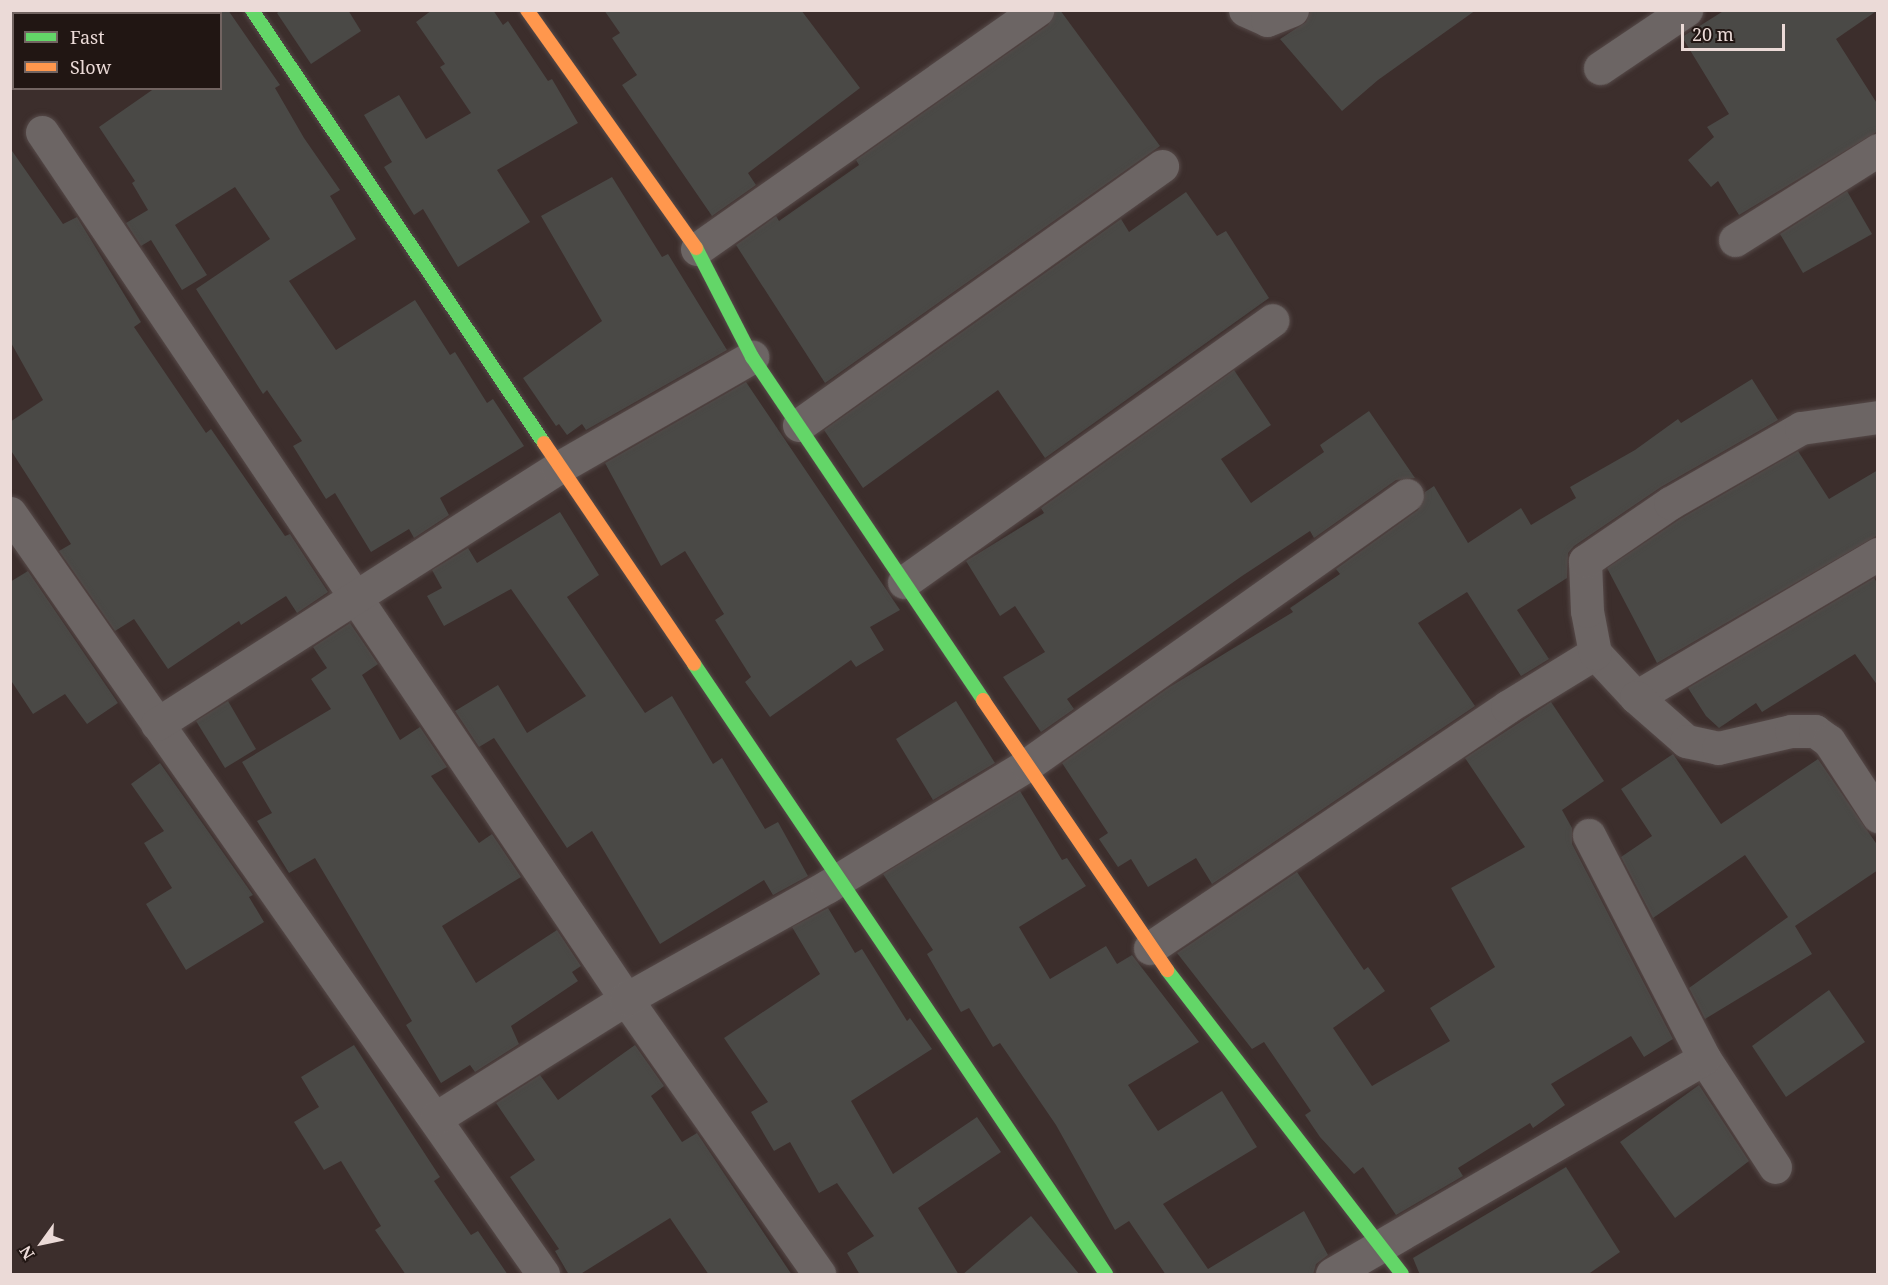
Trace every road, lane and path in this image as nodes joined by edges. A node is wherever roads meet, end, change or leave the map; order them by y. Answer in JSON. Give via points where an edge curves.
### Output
{"nodes":[{"id":1,"x":252,"y":10,"type":"edge"},
{"id":2,"x":527,"y":10,"type":"edge"},
{"id":3,"x":1037,"y":10,"type":"edge"},
{"id":4,"x":1245,"y":10,"type":"edge"},
{"id":5,"x":1292,"y":10,"type":"edge"},
{"id":6,"x":1686,"y":10,"type":"edge"},
{"id":7,"x":1600,"y":68,"type":"dead end"},
{"id":8,"x":42,"y":132,"type":"dead end"},
{"id":9,"x":1878,"y":150,"type":"edge"},
{"id":10,"x":1162,"y":166,"type":"dead end"},
{"id":11,"x":1735,"y":240,"type":"dead end"},
{"id":12,"x":697,"y":249,"type":"junction"},
{"id":13,"x":1272,"y":320,"type":"dead end"},
{"id":14,"x":752,"y":357,"type":"junction"},
{"id":15,"x":1878,"y":417,"type":"edge"},
{"id":16,"x":799,"y":425,"type":"junction"},
{"id":17,"x":558,"y":468,"type":"junction"},
{"id":18,"x":1407,"y":495,"type":"dead end"},
{"id":19,"x":10,"y":513,"type":"edge"},
{"id":20,"x":1878,"y":554,"type":"edge"},
{"id":21,"x":904,"y":582,"type":"junction"},
{"id":22,"x":356,"y":600,"type":"junction"},
{"id":23,"x":1595,"y":653,"type":"junction"},
{"id":24,"x":1636,"y":697,"type":"junction"},
{"id":25,"x":157,"y":724,"type":"junction"},
{"id":26,"x":1027,"y":765,"type":"junction"},
{"id":27,"x":1878,"y":816,"type":"edge"},
{"id":28,"x":1589,"y":835,"type":"dead end"},
{"id":29,"x":839,"y":880,"type":"junction"},
{"id":30,"x":1150,"y":948,"type":"junction"},
{"id":31,"x":626,"y":999,"type":"junction"},
{"id":32,"x":1704,"y":1058,"type":"junction"},
{"id":33,"x":436,"y":1118,"type":"junction"},
{"id":34,"x":1775,"y":1167,"type":"dead end"},
{"id":35,"x":1378,"y":1245,"type":"junction"},
{"id":36,"x":543,"y":1275,"type":"edge"},
{"id":37,"x":819,"y":1275,"type":"edge"},
{"id":38,"x":1106,"y":1275,"type":"edge"},
{"id":39,"x":1332,"y":1275,"type":"edge"},
{"id":40,"x":1402,"y":1275,"type":"edge"}],
"edges":[{"from":1,"to":17,"type":"street"},
{"from":2,"to":12,"type":"street"},
{"from":3,"to":12,"type":"street"},
{"from":4,"to":5,"type":"street","via":[[1267,20]]},
{"from":6,"to":7,"type":"street"},
{"from":8,"to":22,"type":"street"},
{"from":9,"to":11,"type":"street"},
{"from":10,"to":16,"type":"street"},
{"from":12,"to":14,"type":"street"},
{"from":13,"to":21,"type":"street"},
{"from":14,"to":16,"type":"street"},
{"from":14,"to":17,"type":"street"},
{"from":15,"to":23,"type":"street","via":[[1801,428],[1670,502],[1585,561],[1587,611]]},
{"from":16,"to":21,"type":"street"},
{"from":17,"to":22,"type":"street"},
{"from":17,"to":29,"type":"street"},
{"from":18,"to":26,"type":"street"},
{"from":19,"to":25,"type":"street"},
{"from":20,"to":24,"type":"street"},
{"from":21,"to":26,"type":"street"},
{"from":22,"to":25,"type":"street"},
{"from":22,"to":31,"type":"street"},
{"from":23,"to":24,"type":"street"},
{"from":23,"to":30,"type":"street","via":[[1507,706]]},
{"from":24,"to":27,"type":"street","via":[[1686,741],[1718,748],[1791,731],[1815,731],[1829,741]]},
{"from":25,"to":33,"type":"street","via":[[338,985]]},
{"from":26,"to":29,"type":"street"},
{"from":26,"to":30,"type":"street"},
{"from":28,"to":32,"type":"street"},
{"from":29,"to":31,"type":"street"},
{"from":29,"to":38,"type":"street"},
{"from":30,"to":35,"type":"street"},
{"from":31,"to":33,"type":"street"},
{"from":31,"to":37,"type":"street"},
{"from":32,"to":34,"type":"street"},
{"from":32,"to":35,"type":"street"},
{"from":33,"to":36,"type":"street"},
{"from":35,"to":39,"type":"street"},
{"from":35,"to":40,"type":"street"}]}
